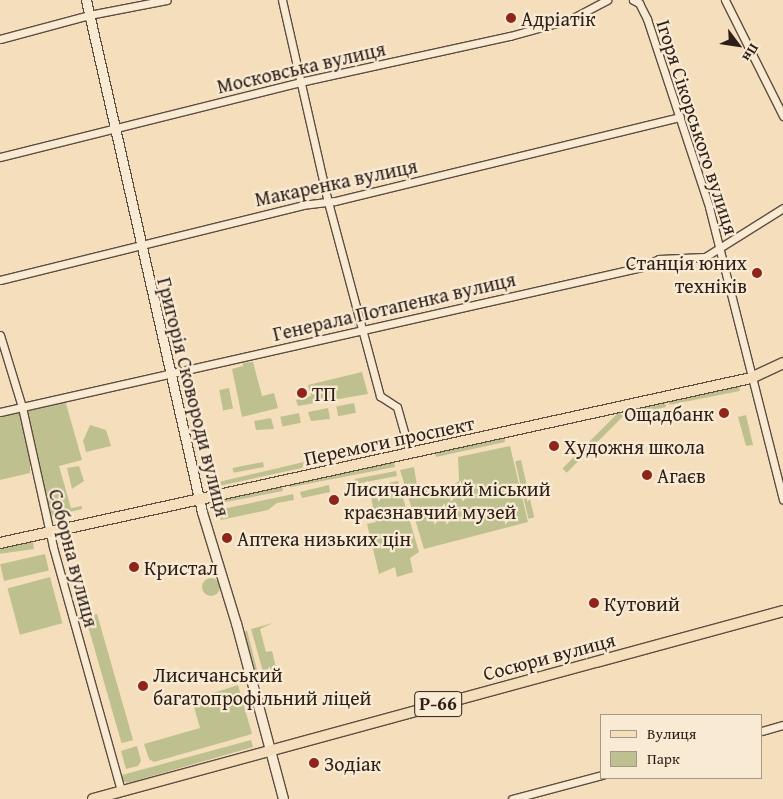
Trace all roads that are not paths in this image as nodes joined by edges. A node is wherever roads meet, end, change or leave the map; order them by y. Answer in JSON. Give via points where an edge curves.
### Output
{"nodes":[{"id":1,"x":86,"y":0,"type":"edge"},
{"id":2,"x":167,"y":0,"type":"edge"},
{"id":3,"x":282,"y":0,"type":"edge"},
{"id":4,"x":607,"y":0,"type":"edge"},
{"id":5,"x":633,"y":0,"type":"edge"},
{"id":6,"x":725,"y":0,"type":"edge"},
{"id":7,"x":90,"y":15,"type":"junction"},
{"id":8,"x":0,"y":40,"type":"edge"},
{"id":9,"x":300,"y":82,"type":"junction"},
{"id":10,"x":783,"y":97,"type":"edge"},
{"id":11,"x":778,"y":107,"type":"junction"},
{"id":12,"x":783,"y":116,"type":"edge"},
{"id":13,"x":680,"y":117,"type":"junction"},
{"id":14,"x":114,"y":129,"type":"junction"},
{"id":15,"x":0,"y":157,"type":"edge"},
{"id":16,"x":328,"y":202,"type":"junction"},
{"id":17,"x":783,"y":208,"type":"edge"},
{"id":18,"x":139,"y":245,"type":"junction"},
{"id":19,"x":719,"y":247,"type":"junction"},
{"id":20,"x":0,"y":280,"type":"edge"},
{"id":21,"x":362,"y":330,"type":"junction"},
{"id":22,"x":0,"y":335,"type":"edge"},
{"id":23,"x":783,"y":363,"type":"edge"},
{"id":24,"x":172,"y":375,"type":"junction"},
{"id":25,"x":751,"y":378,"type":"junction"},
{"id":26,"x":22,"y":407,"type":"junction"},
{"id":27,"x":0,"y":412,"type":"edge"},
{"id":28,"x":410,"y":453,"type":"junction"},
{"id":29,"x":782,"y":490,"type":"edge"},
{"id":30,"x":200,"y":498,"type":"junction"},
{"id":31,"x":783,"y":500,"type":"edge"},
{"id":32,"x":50,"y":532,"type":"junction"},
{"id":33,"x":0,"y":543,"type":"edge"},
{"id":34,"x":783,"y":610,"type":"edge"},
{"id":35,"x":783,"y":725,"type":"edge"},
{"id":36,"x":763,"y":731,"type":"edge"},
{"id":37,"x":270,"y":749,"type":"junction"},
{"id":38,"x":600,"y":775,"type":"edge"},
{"id":39,"x":122,"y":791,"type":"junction"},
{"id":40,"x":93,"y":799,"type":"edge"},
{"id":41,"x":283,"y":799,"type":"edge"},
{"id":42,"x":512,"y":799,"type":"edge"}],
"edges":[{"from":1,"to":7,"type":"street","name":"Григорія Сковороди вулиця"},
{"from":2,"to":7,"type":"street"},
{"from":3,"to":9,"type":"street"},
{"from":4,"to":9,"type":"street","name":"Московська вулиця","via":[[571,19],[510,36]]},
{"from":5,"to":13,"type":"street","name":"Ігоря Сікорського вулиця","via":[[647,19]]},
{"from":6,"to":11,"type":"street"},
{"from":7,"to":8,"type":"street"},
{"from":7,"to":14,"type":"street","name":"Григорія Сковороди вулиця"},
{"from":9,"to":14,"type":"street","name":"Московська вулиця"},
{"from":9,"to":16,"type":"street"},
{"from":10,"to":11,"type":"street"},
{"from":11,"to":12,"type":"street"},
{"from":13,"to":16,"type":"street","name":"Макаренка вулиця"},
{"from":13,"to":19,"type":"street","name":"Ігоря Сікорського вулиця"},
{"from":14,"to":15,"type":"street","name":"Московська вулиця"},
{"from":14,"to":18,"type":"street","name":"Григорія Сковороди вулиця"},
{"from":16,"to":18,"type":"street","name":"Макаренка вулиця","via":[[302,205]]},
{"from":16,"to":21,"type":"street"},
{"from":17,"to":19,"type":"street","name":"Генерала Потапенка вулиця"},
{"from":18,"to":20,"type":"street","name":"Макаренка вулиця"},
{"from":18,"to":24,"type":"street","name":"Григорія Сковороди вулиця"},
{"from":19,"to":21,"type":"street","name":"Генерала Потапенка вулиця","via":[[705,257],[659,259],[642,267]]},
{"from":19,"to":25,"type":"street","name":"Ігоря Сікорського вулиця"},
{"from":21,"to":24,"type":"street","name":"Генерала Потапенка вулиця"},
{"from":21,"to":28,"type":"street","via":[[380,396],[398,407]]},
{"from":22,"to":26,"type":"street","name":"Соборна вулиця"},
{"from":23,"to":25,"type":"main road","name":"Перемоги проспект"},
{"from":24,"to":26,"type":"street","name":"Генерала Потапенка вулиця"},
{"from":24,"to":30,"type":"street","name":"Григорія Сковороди вулиця"},
{"from":25,"to":28,"type":"main road","name":"Перемоги проспект"},
{"from":25,"to":29,"type":"street","name":"Ігоря Сікорського вулиця"},
{"from":26,"to":27,"type":"street","name":"Генерала Потапенка вулиця"},
{"from":26,"to":32,"type":"street","name":"Соборна вулиця"},
{"from":28,"to":30,"type":"main road","name":"Перемоги проспект"},
{"from":29,"to":31,"type":"street","name":"Ігоря Сікорського вулиця"},
{"from":30,"to":32,"type":"main road","name":"Перемоги проспект"},
{"from":30,"to":37,"type":"street","name":"Григорія Сковороди вулиця"},
{"from":32,"to":33,"type":"main road","name":"Перемоги проспект"},
{"from":32,"to":39,"type":"street","name":"Соборна вулиця"},
{"from":34,"to":37,"type":"main road","name":"Сосюри вулиця","number":"Р-66"},
{"from":35,"to":36,"type":"street"},
{"from":37,"to":39,"type":"main road","name":"Сосюри вулиця","number":"Р-66"},
{"from":37,"to":41,"type":"street","name":"Григорія Сковороди вулиця"},
{"from":38,"to":42,"type":"street"},
{"from":39,"to":40,"type":"main road","name":"Сосюри вулиця","number":"Р-66"}]}
